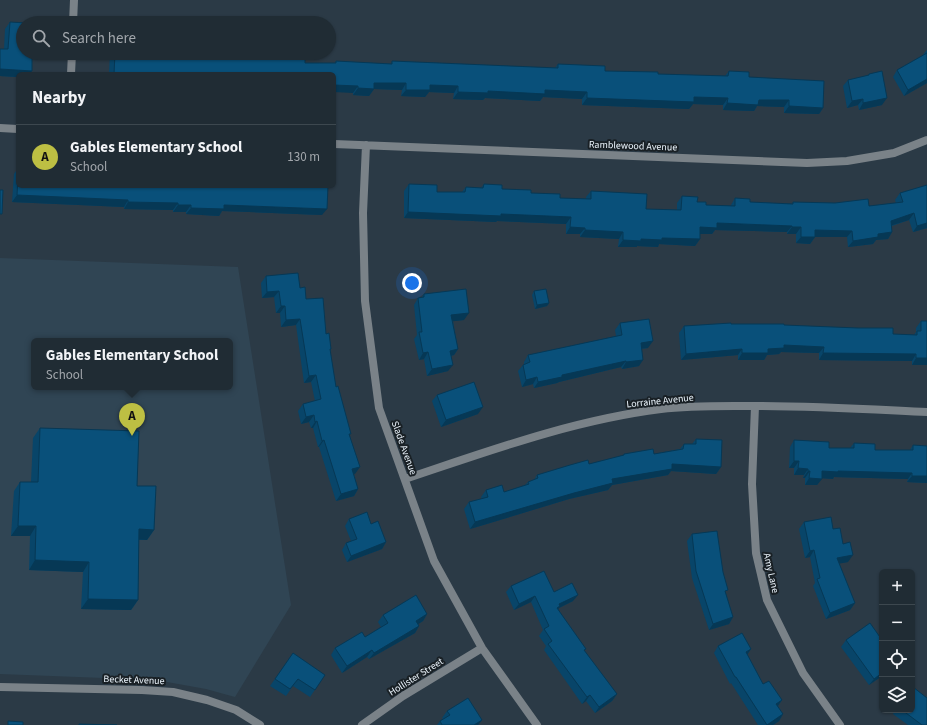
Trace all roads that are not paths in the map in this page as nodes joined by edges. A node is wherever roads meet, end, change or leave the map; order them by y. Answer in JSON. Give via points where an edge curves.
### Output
{"nodes":[{"id":1,"x":74,"y":0,"type":"edge"},
{"id":2,"x":73,"y":16,"type":"edge"},
{"id":3,"x":72,"y":60,"type":"edge"},
{"id":4,"x":71,"y":72,"type":"edge"},
{"id":5,"x":0,"y":128,"type":"edge"},
{"id":6,"x":16,"y":129,"type":"edge"},
{"id":7,"x":927,"y":140,"type":"edge"},
{"id":8,"x":336,"y":144,"type":"edge"},
{"id":9,"x":366,"y":145,"type":"junction"},
{"id":10,"x":755,"y":406,"type":"junction"},
{"id":11,"x":927,"y":412,"type":"edge"},
{"id":12,"x":405,"y":479,"type":"junction"},
{"id":13,"x":482,"y":648,"type":"junction"},
{"id":14,"x":0,"y":686,"type":"edge"},
{"id":15,"x":260,"y":725,"type":"edge"},
{"id":16,"x":362,"y":725,"type":"edge"},
{"id":17,"x":537,"y":725,"type":"edge"},
{"id":18,"x":840,"y":725,"type":"edge"}],
"edges":[{"from":1,"to":2,"type":"street"},
{"from":3,"to":4,"type":"street"},
{"from":5,"to":6,"type":"street"},
{"from":7,"to":9,"type":"street","name":"Ramblewood Avenue","via":[[894,153],[847,161],[807,163]]},
{"from":8,"to":9,"type":"street","name":"Ramblewood Avenue"},
{"from":9,"to":12,"type":"street","name":"Slade Avenue","via":[[363,213],[365,302],[379,408]]},
{"from":10,"to":11,"type":"street","name":"Lorraine Avenue"},
{"from":10,"to":12,"type":"street","name":"Lorraine Avenue","via":[[703,406],[623,415],[504,445]]},
{"from":10,"to":18,"type":"street","name":"Amy Lane","via":[[752,484],[755,545],[767,600],[802,673]]},
{"from":12,"to":13,"type":"street","name":"Slade Avenue","via":[[434,561]]},
{"from":13,"to":16,"type":"street","name":"Hollister Street","via":[[403,696]]},
{"from":13,"to":17,"type":"street","name":"Slade Avenue"},
{"from":14,"to":15,"type":"street","name":"Becket Avenue","via":[[173,692],[236,710]]}]}
